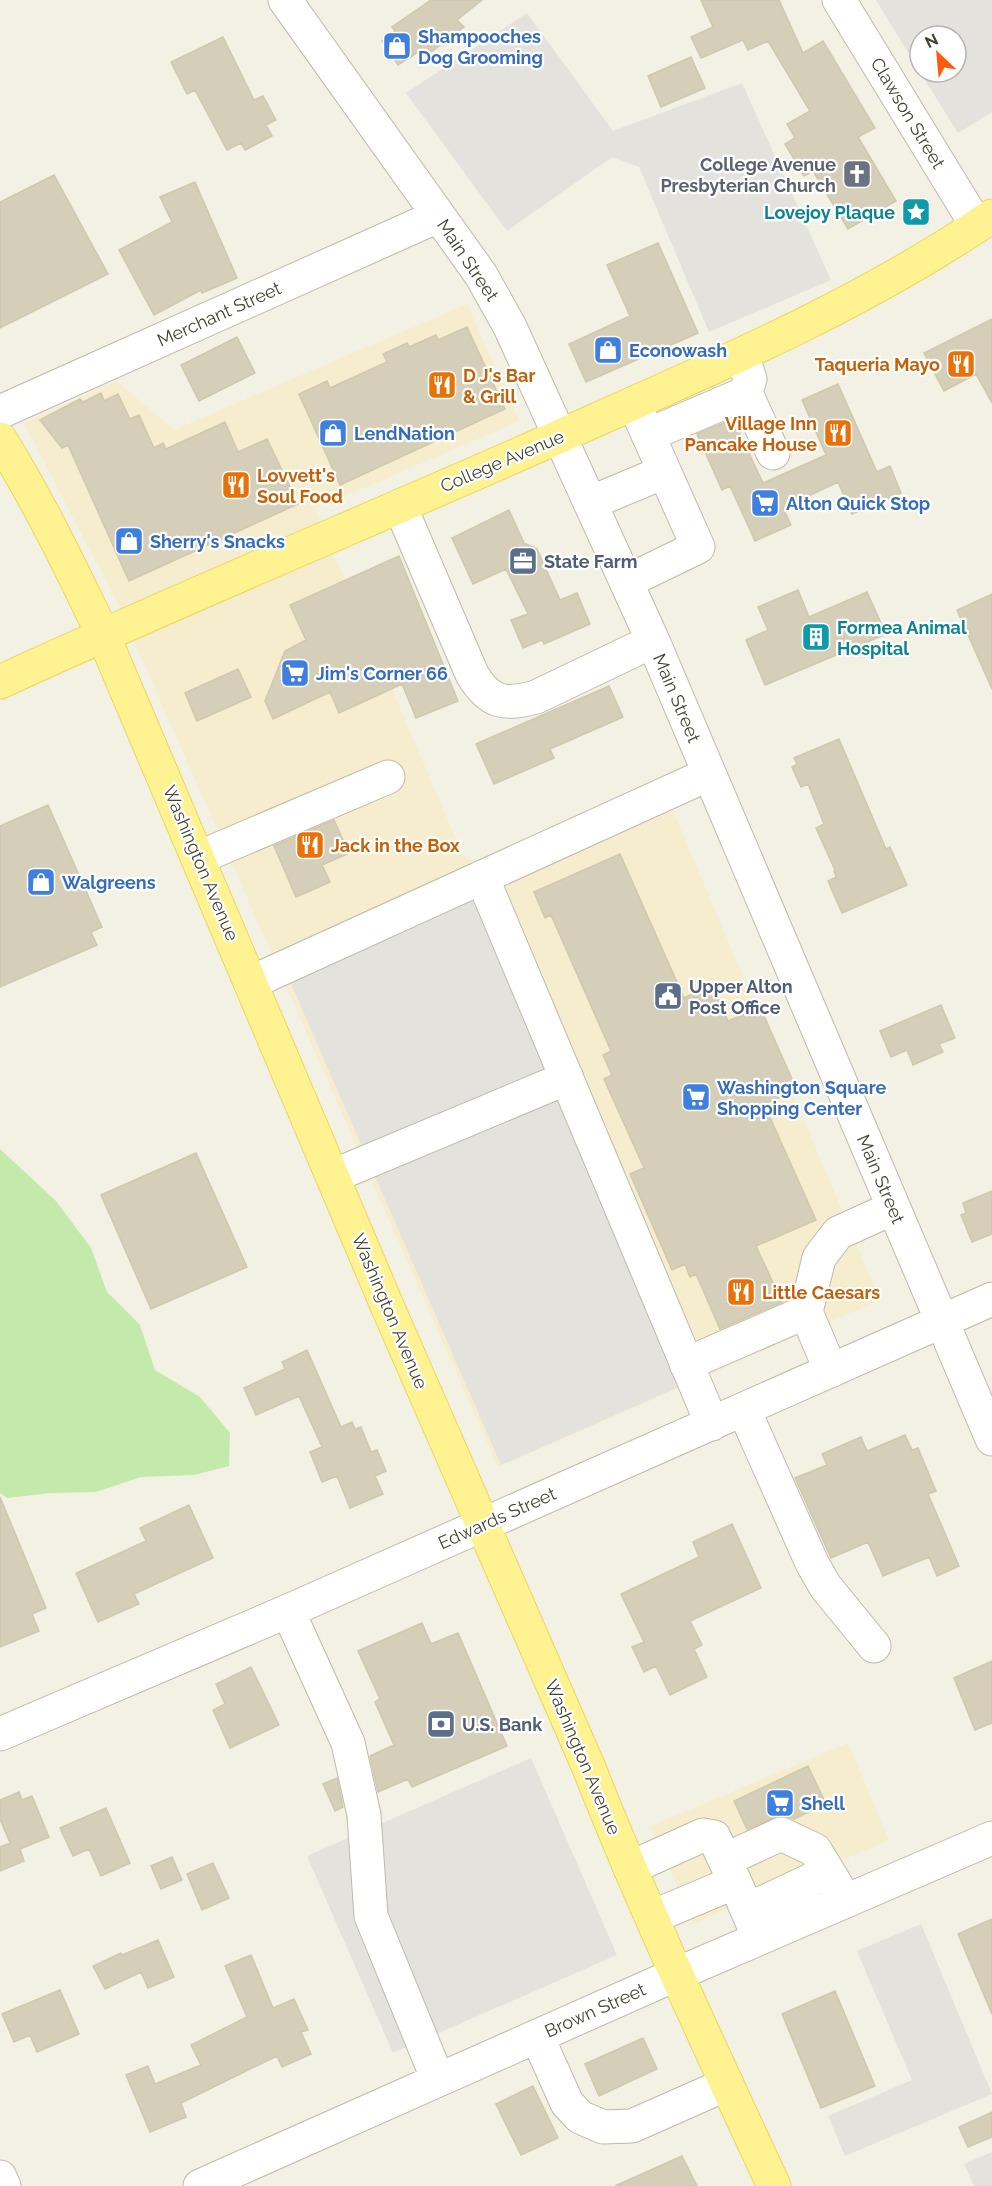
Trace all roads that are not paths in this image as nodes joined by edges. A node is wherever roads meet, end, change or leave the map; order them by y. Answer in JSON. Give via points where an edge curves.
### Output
{"nodes":[{"id":1,"x":285,"y":0,"type":"edge"},
{"id":2,"x":839,"y":0,"type":"edge"},
{"id":3,"x":438,"y":216,"type":"junction"},
{"id":4,"x":984,"y":221,"type":"edge"},
{"id":5,"x":742,"y":355,"type":"junction"},
{"id":6,"x":746,"y":393,"type":"junction"},
{"id":7,"x":634,"y":403,"type":"junction"},
{"id":8,"x":0,"y":412,"type":"edge"},
{"id":9,"x":648,"y":435,"type":"junction"},
{"id":10,"x":559,"y":437,"type":"junction"},
{"id":11,"x":0,"y":439,"type":"edge"},
{"id":12,"x":773,"y":453,"type":"dead end"},
{"id":13,"x":664,"y":472,"type":"junction"},
{"id":14,"x":590,"y":503,"type":"junction"},
{"id":15,"x":400,"y":506,"type":"junction"},
{"id":16,"x":626,"y":582,"type":"junction"},
{"id":17,"x":103,"y":635,"type":"junction"},
{"id":18,"x":653,"y":641,"type":"junction"},
{"id":19,"x":0,"y":682,"type":"edge"},
{"id":20,"x":709,"y":774,"type":"junction"},
{"id":21,"x":388,"y":777,"type":"dead end"},
{"id":22,"x":198,"y":858,"type":"junction"},
{"id":23,"x":482,"y":877,"type":"junction"},
{"id":24,"x":252,"y":982,"type":"junction"},
{"id":25,"x":567,"y":1078,"type":"junction"},
{"id":26,"x":333,"y":1176,"type":"junction"},
{"id":27,"x":893,"y":1208,"type":"junction"},
{"id":28,"x":992,"y":1299,"type":"edge"},
{"id":29,"x":806,"y":1312,"type":"junction"},
{"id":30,"x":941,"y":1322,"type":"junction"},
{"id":31,"x":686,"y":1364,"type":"junction"},
{"id":32,"x":831,"y":1371,"type":"junction"},
{"id":33,"x":744,"y":1410,"type":"junction"},
{"id":34,"x":712,"y":1424,"type":"junction"},
{"id":35,"x":992,"y":1439,"type":"edge"},
{"id":36,"x":482,"y":1524,"type":"junction"},
{"id":37,"x":288,"y":1611,"type":"junction"},
{"id":38,"x":874,"y":1646,"type":"dead end"},
{"id":39,"x":0,"y":1734,"type":"edge"},
{"id":40,"x":992,"y":1839,"type":"edge"},
{"id":41,"x":630,"y":1868,"type":"junction"},
{"id":42,"x":828,"y":1872,"type":"junction"},
{"id":43,"x":742,"y":1898,"type":"junction"},
{"id":44,"x":846,"y":1901,"type":"junction"},
{"id":45,"x":652,"y":1917,"type":"junction"},
{"id":46,"x":676,"y":1974,"type":"junction"},
{"id":47,"x":537,"y":2036,"type":"junction"},
{"id":48,"x":438,"y":2080,"type":"junction"},
{"id":49,"x":727,"y":2084,"type":"junction"},
{"id":50,"x":0,"y":2177,"type":"edge"},
{"id":51,"x":4,"y":2186,"type":"edge"},
{"id":52,"x":200,"y":2186,"type":"edge"},
{"id":53,"x":774,"y":2186,"type":"edge"}],
"edges":[{"from":1,"to":3,"type":"street","name":"Main Street"},
{"from":2,"to":4,"type":"street","name":"Clawson Street"},
{"from":3,"to":8,"type":"street","name":"Merchant Street"},
{"from":3,"to":10,"type":"street","name":"Main Street","via":[[490,289]]},
{"from":4,"to":5,"type":"main road","name":"College Avenue","via":[[902,274]]},
{"from":5,"to":6,"type":"street","via":[[750,379]]},
{"from":5,"to":7,"type":"main road","name":"College Avenue"},
{"from":6,"to":9,"type":"street"},
{"from":6,"to":12,"type":"street"},
{"from":7,"to":9,"type":"street"},
{"from":7,"to":10,"type":"main road","name":"College Avenue"},
{"from":9,"to":13,"type":"street"},
{"from":10,"to":14,"type":"street","name":"Main Street"},
{"from":10,"to":15,"type":"main road","name":"College Avenue"},
{"from":11,"to":17,"type":"main road","name":"Washington Avenue","via":[[62,549]]},
{"from":13,"to":14,"type":"street"},
{"from":13,"to":16,"type":"street","via":[[698,547]]},
{"from":14,"to":16,"type":"street","name":"Main Street"},
{"from":15,"to":17,"type":"main road","name":"College Avenue"},
{"from":15,"to":18,"type":"street","via":[[472,674],[491,697],[506,702],[536,697]]},
{"from":16,"to":18,"type":"street","name":"Main Street"},
{"from":17,"to":19,"type":"main road","name":"College Avenue"},
{"from":17,"to":22,"type":"main road","name":"Washington Avenue"},
{"from":18,"to":20,"type":"street","name":"Main Street"},
{"from":20,"to":23,"type":"street"},
{"from":20,"to":27,"type":"street","name":"Main Street"},
{"from":21,"to":22,"type":"street"},
{"from":22,"to":24,"type":"main road","name":"Washington Avenue"},
{"from":23,"to":24,"type":"street"},
{"from":23,"to":25,"type":"street"},
{"from":24,"to":26,"type":"main road","name":"Washington Avenue"},
{"from":25,"to":26,"type":"street"},
{"from":25,"to":31,"type":"street"},
{"from":26,"to":36,"type":"main road","name":"Washington Avenue"},
{"from":27,"to":29,"type":"street","via":[[838,1233],[819,1258]]},
{"from":27,"to":30,"type":"street","name":"Main Street"},
{"from":28,"to":30,"type":"street","name":"Edwards Street"},
{"from":29,"to":31,"type":"street"},
{"from":29,"to":32,"type":"street"},
{"from":30,"to":32,"type":"street","name":"Edwards Street"},
{"from":30,"to":35,"type":"street","name":"Main Street"},
{"from":31,"to":34,"type":"street"},
{"from":32,"to":33,"type":"street","name":"Edwards Street"},
{"from":33,"to":34,"type":"street","name":"Edwards Street"},
{"from":33,"to":38,"type":"street","via":[[812,1563],[825,1586]]},
{"from":34,"to":36,"type":"street","name":"Edwards Street"},
{"from":36,"to":37,"type":"street","name":"Edwards Street"},
{"from":36,"to":41,"type":"main road","name":"Washington Avenue"},
{"from":37,"to":39,"type":"street","name":"Edwards Street"},
{"from":37,"to":48,"type":"street","via":[[348,1743],[364,1815],[370,1916]]},
{"from":40,"to":44,"type":"street","name":"Brown Street"},
{"from":41,"to":43,"type":"street","via":[[703,1835],[714,1837]]},
{"from":41,"to":45,"type":"main road","name":"Washington Avenue"},
{"from":42,"to":43,"type":"street"},
{"from":42,"to":43,"type":"street","via":[[815,1850],[781,1834]]},
{"from":42,"to":44,"type":"street"},
{"from":43,"to":44,"type":"street","name":"Brown Street"},
{"from":43,"to":45,"type":"street"},
{"from":43,"to":46,"type":"street","name":"Brown Street"},
{"from":45,"to":46,"type":"main road","name":"Washington Avenue"},
{"from":46,"to":47,"type":"street","name":"Brown Street"},
{"from":46,"to":49,"type":"main road","name":"Washington Avenue"},
{"from":47,"to":48,"type":"street","name":"Brown Street"},
{"from":47,"to":49,"type":"street","via":[[567,2103],[580,2117],[603,2127],[632,2126]]},
{"from":48,"to":52,"type":"street","name":"Brown Street"},
{"from":49,"to":53,"type":"main road","name":"Washington Avenue"},
{"from":50,"to":51,"type":"street"}]}
